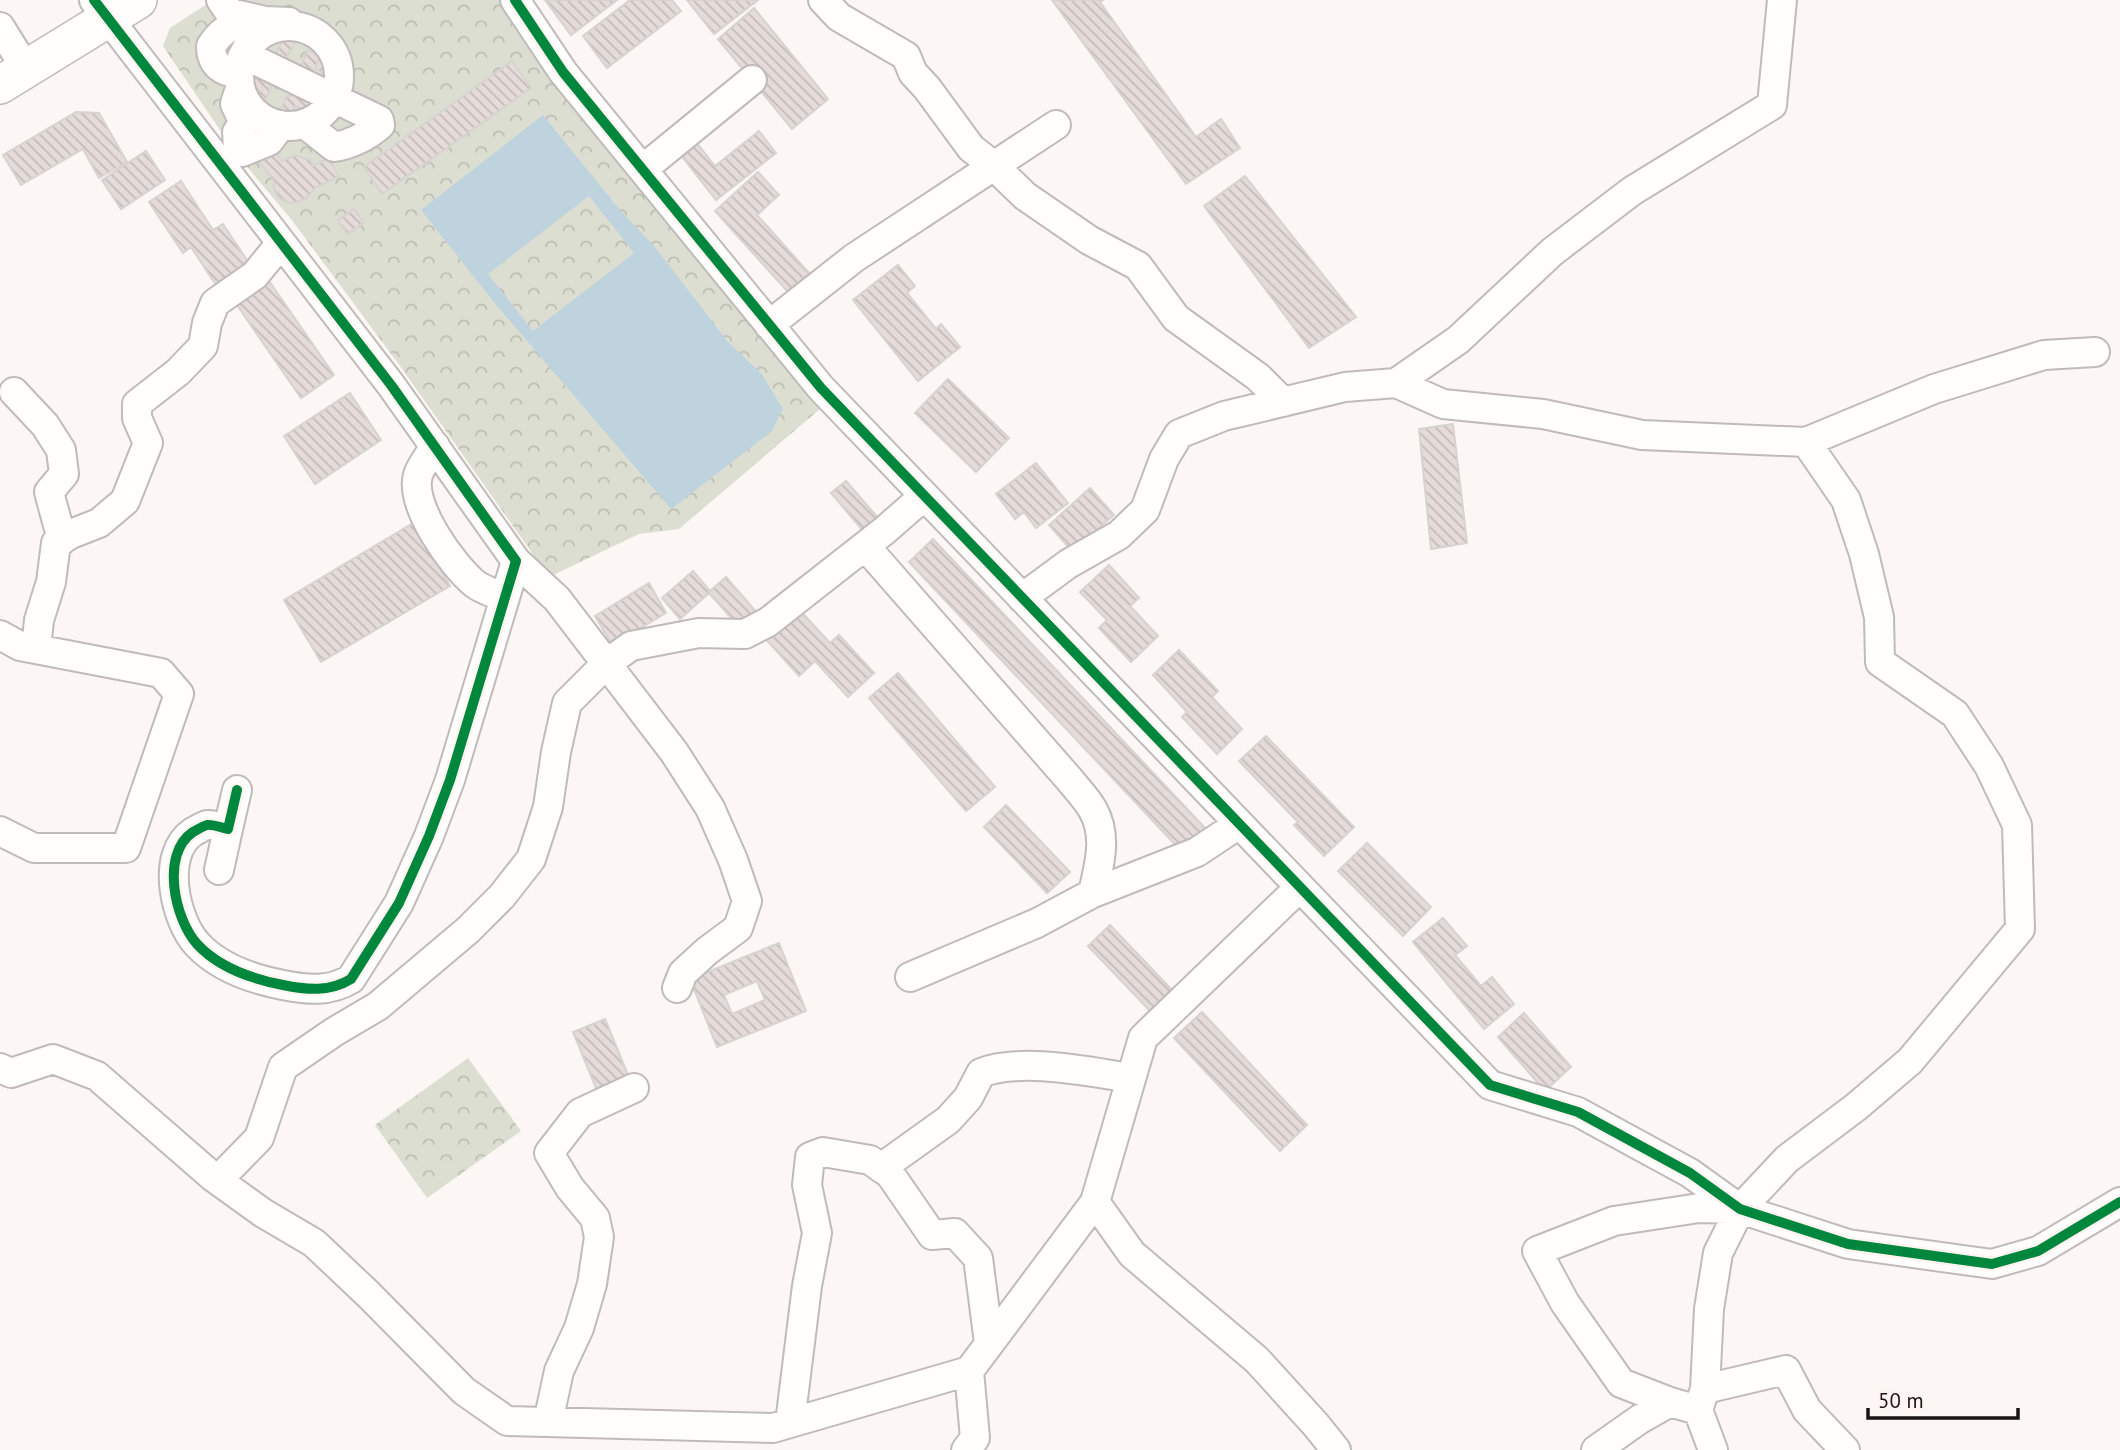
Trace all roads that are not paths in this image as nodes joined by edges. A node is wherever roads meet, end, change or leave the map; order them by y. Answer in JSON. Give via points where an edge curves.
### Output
{"nodes":[{"id":1,"x":221,"y":0,"type":"edge"},
{"id":2,"x":514,"y":0,"type":"edge"},
{"id":3,"x":823,"y":0,"type":"edge"},
{"id":4,"x":1782,"y":0,"type":"edge"},
{"id":5,"x":114,"y":6,"type":"edge"},
{"id":6,"x":0,"y":27,"type":"edge"},
{"id":7,"x":241,"y":73,"type":"junction"},
{"id":8,"x":13,"y":77,"type":"edge"},
{"id":9,"x":752,"y":80,"type":"dead end"},
{"id":10,"x":333,"y":98,"type":"junction"},
{"id":11,"x":360,"y":110,"type":"junction"},
{"id":12,"x":293,"y":124,"type":"junction"},
{"id":13,"x":1056,"y":125,"type":"dead end"},
{"id":14,"x":228,"y":155,"type":"junction"},
{"id":15,"x":994,"y":166,"type":"junction"},
{"id":16,"x":643,"y":169,"type":"junction"},
{"id":17,"x":281,"y":243,"type":"junction"},
{"id":18,"x":769,"y":325,"type":"junction"},
{"id":19,"x":2095,"y":352,"type":"dead end"},
{"id":20,"x":1396,"y":383,"type":"junction"},
{"id":21,"x":12,"y":395,"type":"edge"},
{"id":22,"x":1283,"y":402,"type":"junction"},
{"id":23,"x":1806,"y":442,"type":"junction"},
{"id":24,"x":435,"y":446,"type":"junction"},
{"id":25,"x":924,"y":496,"type":"junction"},
{"id":26,"x":62,"y":540,"type":"junction"},
{"id":27,"x":865,"y":546,"type":"junction"},
{"id":28,"x":516,"y":561,"type":"junction"},
{"id":29,"x":505,"y":598,"type":"junction"},
{"id":30,"x":1022,"y":598,"type":"junction"},
{"id":31,"x":0,"y":635,"type":"edge"},
{"id":32,"x":36,"y":649,"type":"junction"},
{"id":33,"x":606,"y":664,"type":"junction"},
{"id":34,"x":237,"y":790,"type":"dead end"},
{"id":35,"x":1239,"y":824,"type":"junction"},
{"id":36,"x":228,"y":829,"type":"junction"},
{"id":37,"x":0,"y":831,"type":"edge"},
{"id":38,"x":219,"y":870,"type":"dead end"},
{"id":39,"x":1300,"y":887,"type":"junction"},
{"id":40,"x":1093,"y":893,"type":"junction"},
{"id":41,"x":910,"y":977,"type":"dead end"},
{"id":42,"x":677,"y":988,"type":"dead end"},
{"id":43,"x":0,"y":1068,"type":"edge"},
{"id":44,"x":1131,"y":1078,"type":"junction"},
{"id":45,"x":634,"y":1088,"type":"dead end"},
{"id":46,"x":881,"y":1168,"type":"junction"},
{"id":47,"x":218,"y":1180,"type":"junction"},
{"id":48,"x":1095,"y":1202,"type":"junction"},
{"id":49,"x":2120,"y":1202,"type":"edge"},
{"id":50,"x":1740,"y":1209,"type":"junction"},
{"id":51,"x":989,"y":1343,"type":"junction"},
{"id":52,"x":969,"y":1371,"type":"junction"},
{"id":53,"x":1702,"y":1400,"type":"junction"},
{"id":54,"x":1670,"y":1402,"type":"junction"},
{"id":55,"x":548,"y":1422,"type":"junction"},
{"id":56,"x":790,"y":1423,"type":"junction"},
{"id":57,"x":975,"y":1446,"type":"edge"},
{"id":58,"x":1336,"y":1450,"type":"edge"},
{"id":59,"x":1596,"y":1450,"type":"edge"},
{"id":60,"x":1711,"y":1450,"type":"edge"},
{"id":61,"x":1845,"y":1450,"type":"edge"}],
"edges":[{"from":1,"to":11,"type":"street","via":[[230,13],[306,23],[329,37],[348,70]]},
{"from":2,"to":16,"type":"street","via":[[563,72]]},
{"from":3,"to":15,"type":"street","via":[[839,17],[906,56],[913,73],[971,148]]},
{"from":4,"to":20,"type":"street","via":[[1772,105],[1632,191],[1552,253],[1458,340]]},
{"from":5,"to":8,"type":"main road"},
{"from":5,"to":14,"type":"street"},
{"from":6,"to":8,"type":"street"},
{"from":7,"to":10,"type":"street","via":[[257,61]]},
{"from":7,"to":10,"type":"street","via":[[250,44],[260,36],[277,27],[308,30],[322,39],[339,69]]},
{"from":7,"to":12,"type":"street","via":[[247,103],[257,115],[271,123]]},
{"from":7,"to":14,"type":"street","via":[[235,104],[244,123]]},
{"from":9,"to":16,"type":"street"},
{"from":10,"to":11,"type":"street"},
{"from":10,"to":12,"type":"street","via":[[320,116]]},
{"from":11,"to":12,"type":"street","via":[[380,125],[368,135],[334,147]]},
{"from":12,"to":14,"type":"street","via":[[269,141]]},
{"from":13,"to":15,"type":"street"},
{"from":14,"to":17,"type":"street"},
{"from":15,"to":18,"type":"street","via":[[854,258]]},
{"from":15,"to":22,"type":"street","via":[[1025,196],[1089,240],[1138,266],[1176,318],[1258,377]]},
{"from":16,"to":18,"type":"street"},
{"from":17,"to":24,"type":"street"},
{"from":17,"to":26,"type":"street","via":[[254,275],[215,303],[203,346],[137,404],[137,418],[148,443],[125,501],[100,523]]},
{"from":18,"to":25,"type":"street","via":[[821,388]]},
{"from":19,"to":23,"type":"street","via":[[2044,355],[1934,388]]},
{"from":20,"to":22,"type":"street","via":[[1345,387]]},
{"from":20,"to":23,"type":"street","via":[[1443,404],[1543,414],[1642,435]]},
{"from":21,"to":26,"type":"street","via":[[45,425],[61,450],[64,474],[49,492]]},
{"from":22,"to":30,"type":"street","via":[[1224,416],[1179,434],[1145,510],[1119,535]]},
{"from":23,"to":50,"type":"street","via":[[1846,500],[1879,617],[1880,662],[1955,714],[1989,766],[2017,825],[2020,929],[1910,1061],[1787,1159]]},
{"from":24,"to":28,"type":"street"},
{"from":24,"to":29,"type":"street","via":[[417,475],[425,519],[476,585]]},
{"from":25,"to":27,"type":"street"},
{"from":25,"to":30,"type":"street"},
{"from":26,"to":32,"type":"street","via":[[56,544]]},
{"from":27,"to":33,"type":"street","via":[[768,622],[745,634],[699,633],[631,646]]},
{"from":27,"to":40,"type":"street","via":[[1093,810],[1102,833]]},
{"from":28,"to":29,"type":"street"},
{"from":28,"to":33,"type":"street","via":[[557,599]]},
{"from":29,"to":36,"type":"street","via":[[429,836],[399,903],[351,979],[327,989],[268,982],[233,970],[196,943],[178,909],[174,886],[177,854],[189,835],[206,825]]},
{"from":30,"to":35,"type":"street"},
{"from":31,"to":32,"type":"street"},
{"from":32,"to":37,"type":"street","via":[[161,673],[179,694],[126,848],[34,848]]},
{"from":33,"to":42,"type":"street","via":[[674,752],[710,808],[747,901],[738,928],[683,973]]},
{"from":33,"to":47,"type":"street","via":[[567,703],[548,807],[531,859],[468,930],[378,1006],[283,1067],[259,1138]]},
{"from":34,"to":36,"type":"street"},
{"from":35,"to":39,"type":"street"},
{"from":35,"to":40,"type":"street","via":[[1197,852]]},
{"from":36,"to":38,"type":"street"},
{"from":39,"to":44,"type":"street","via":[[1143,1038]]},
{"from":39,"to":50,"type":"street","via":[[1490,1085],[1578,1112],[1690,1173]]},
{"from":40,"to":41,"type":"street","via":[[1037,923]]},
{"from":43,"to":47,"type":"street","via":[[10,1073],[53,1059],[97,1076]]},
{"from":44,"to":46,"type":"street","via":[[1050,1067],[995,1067],[981,1073],[968,1098],[947,1120]]},
{"from":44,"to":48,"type":"street"},
{"from":45,"to":55,"type":"street","via":[[580,1113],[548,1153],[595,1218],[599,1237],[592,1284],[559,1371]]},
{"from":46,"to":51,"type":"street","via":[[890,1174],[932,1236],[955,1233],[978,1258]]},
{"from":46,"to":56,"type":"street","via":[[870,1160],[823,1152],[810,1157],[807,1185],[817,1233]]},
{"from":47,"to":55,"type":"street","via":[[314,1243],[464,1391],[507,1421]]},
{"from":48,"to":51,"type":"street"},
{"from":48,"to":58,"type":"street","via":[[1132,1254],[1257,1360]]},
{"from":49,"to":50,"type":"street","via":[[2038,1251],[1992,1264],[1848,1244]]},
{"from":50,"to":53,"type":"street","via":[[1718,1253]]},
{"from":50,"to":54,"type":"street","via":[[1699,1208],[1614,1221],[1537,1251],[1565,1303],[1621,1383]]},
{"from":51,"to":52,"type":"street"},
{"from":52,"to":56,"type":"street"},
{"from":52,"to":57,"type":"street"},
{"from":53,"to":54,"type":"street"},
{"from":53,"to":60,"type":"street"},
{"from":53,"to":61,"type":"street","via":[[1786,1370],[1807,1410]]},
{"from":54,"to":59,"type":"street"},
{"from":55,"to":56,"type":"street","via":[[773,1427]]}]}
